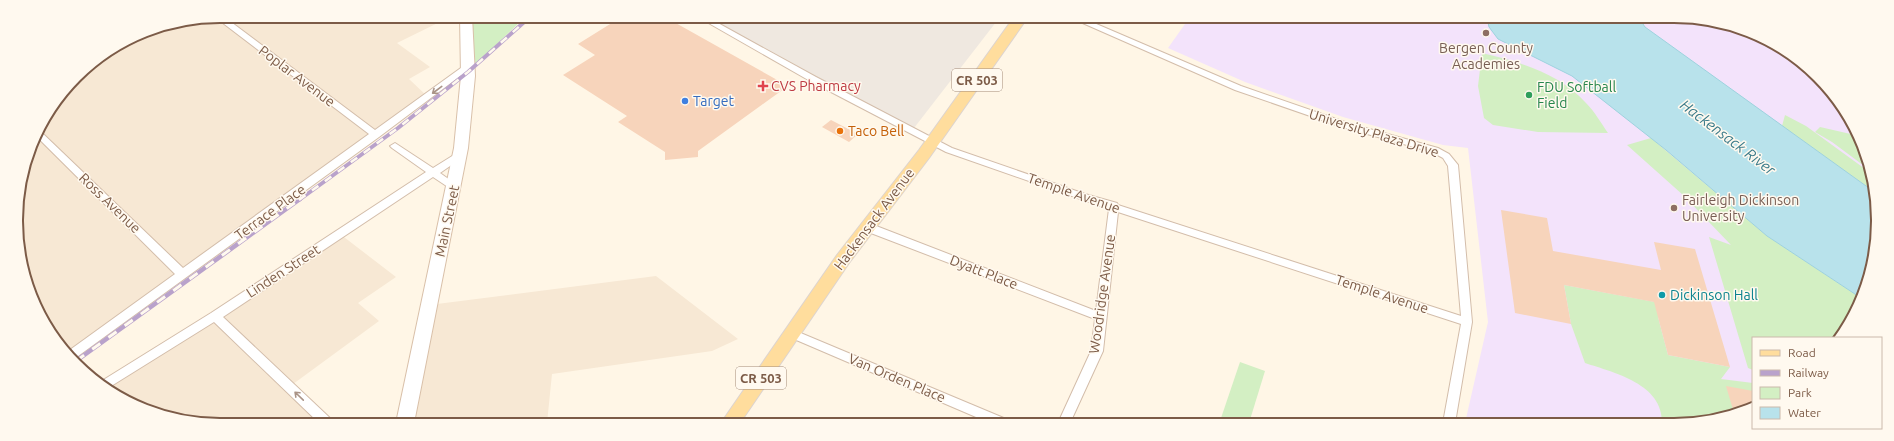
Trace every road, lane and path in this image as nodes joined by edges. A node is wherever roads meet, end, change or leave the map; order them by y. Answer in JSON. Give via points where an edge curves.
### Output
{"nodes":[{"id":1,"x":227,"y":23,"type":"edge"},
{"id":2,"x":466,"y":23,"type":"edge"},
{"id":3,"x":713,"y":23,"type":"edge"},
{"id":4,"x":1017,"y":23,"type":"edge"},
{"id":5,"x":1087,"y":23,"type":"edge"},
{"id":6,"x":468,"y":67,"type":"junction"},
{"id":7,"x":376,"y":135,"type":"junction"},
{"id":8,"x":42,"y":136,"type":"edge"},
{"id":9,"x":932,"y":142,"type":"junction"},
{"id":10,"x":395,"y":146,"type":"dead end"},
{"id":11,"x":460,"y":155,"type":"junction"},
{"id":12,"x":433,"y":173,"type":"junction"},
{"id":13,"x":454,"y":187,"type":"junction"},
{"id":14,"x":1114,"y":206,"type":"junction"},
{"id":15,"x":867,"y":227,"type":"junction"},
{"id":16,"x":183,"y":275,"type":"junction"},
{"id":17,"x":215,"y":316,"type":"junction"},
{"id":18,"x":1101,"y":317,"type":"junction"},
{"id":19,"x":1467,"y":322,"type":"junction"},
{"id":20,"x":791,"y":333,"type":"junction"},
{"id":21,"x":74,"y":353,"type":"edge"},
{"id":22,"x":108,"y":383,"type":"edge"},
{"id":23,"x":322,"y":418,"type":"edge"},
{"id":24,"x":406,"y":418,"type":"edge"},
{"id":25,"x":733,"y":418,"type":"edge"},
{"id":26,"x":990,"y":418,"type":"edge"},
{"id":27,"x":1066,"y":418,"type":"edge"},
{"id":28,"x":1450,"y":418,"type":"edge"}],
"edges":[{"from":1,"to":7,"type":"street","name":"Poplar Avenue"},
{"from":2,"to":6,"type":"main road","name":"Main Street"},
{"from":3,"to":9,"type":"street","name":"Temple Avenue"},
{"from":4,"to":9,"type":"main road","name":"Hackensack Avenue","number":"CR 503"},
{"from":5,"to":19,"type":"street","name":"University Plaza Drive","via":[[1238,88],[1345,125],[1435,150],[1446,156],[1453,165]]},
{"from":6,"to":7,"type":"street","name":"Terrace Place","one_way":true},
{"from":6,"to":11,"type":"main road","name":"Main Street"},
{"from":7,"to":16,"type":"street","name":"Terrace Place"},
{"from":8,"to":16,"type":"street","name":"Ross Avenue"},
{"from":9,"to":14,"type":"street","name":"Temple Avenue"},
{"from":9,"to":15,"type":"main road","name":"Hackensack Avenue","number":"CR 503"},
{"from":10,"to":12,"type":"street"},
{"from":11,"to":12,"type":"street","name":"Linden Street"},
{"from":11,"to":13,"type":"main road","name":"Main Street"},
{"from":12,"to":13,"type":"street"},
{"from":12,"to":17,"type":"street","name":"Linden Street"},
{"from":13,"to":24,"type":"main road","name":"Main Street"},
{"from":14,"to":18,"type":"street","name":"Woodridge Avenue"},
{"from":14,"to":19,"type":"street","name":"Temple Avenue"},
{"from":15,"to":18,"type":"street","name":"Dyatt Place"},
{"from":15,"to":20,"type":"main road","name":"Hackensack Avenue","number":"CR 503"},
{"from":16,"to":21,"type":"street","name":"Terrace Place"},
{"from":17,"to":22,"type":"street","name":"Linden Street"},
{"from":23,"to":17,"type":"street","one_way":true},
{"from":18,"to":27,"type":"street","name":"Woodridge Avenue","via":[[1097,351]]},
{"from":19,"to":28,"type":"street","name":"University Plaza Drive"},
{"from":20,"to":25,"type":"main road","name":"Hackensack Avenue","number":"CR 503"},
{"from":20,"to":26,"type":"street","name":"Van Orden Place"}]}
